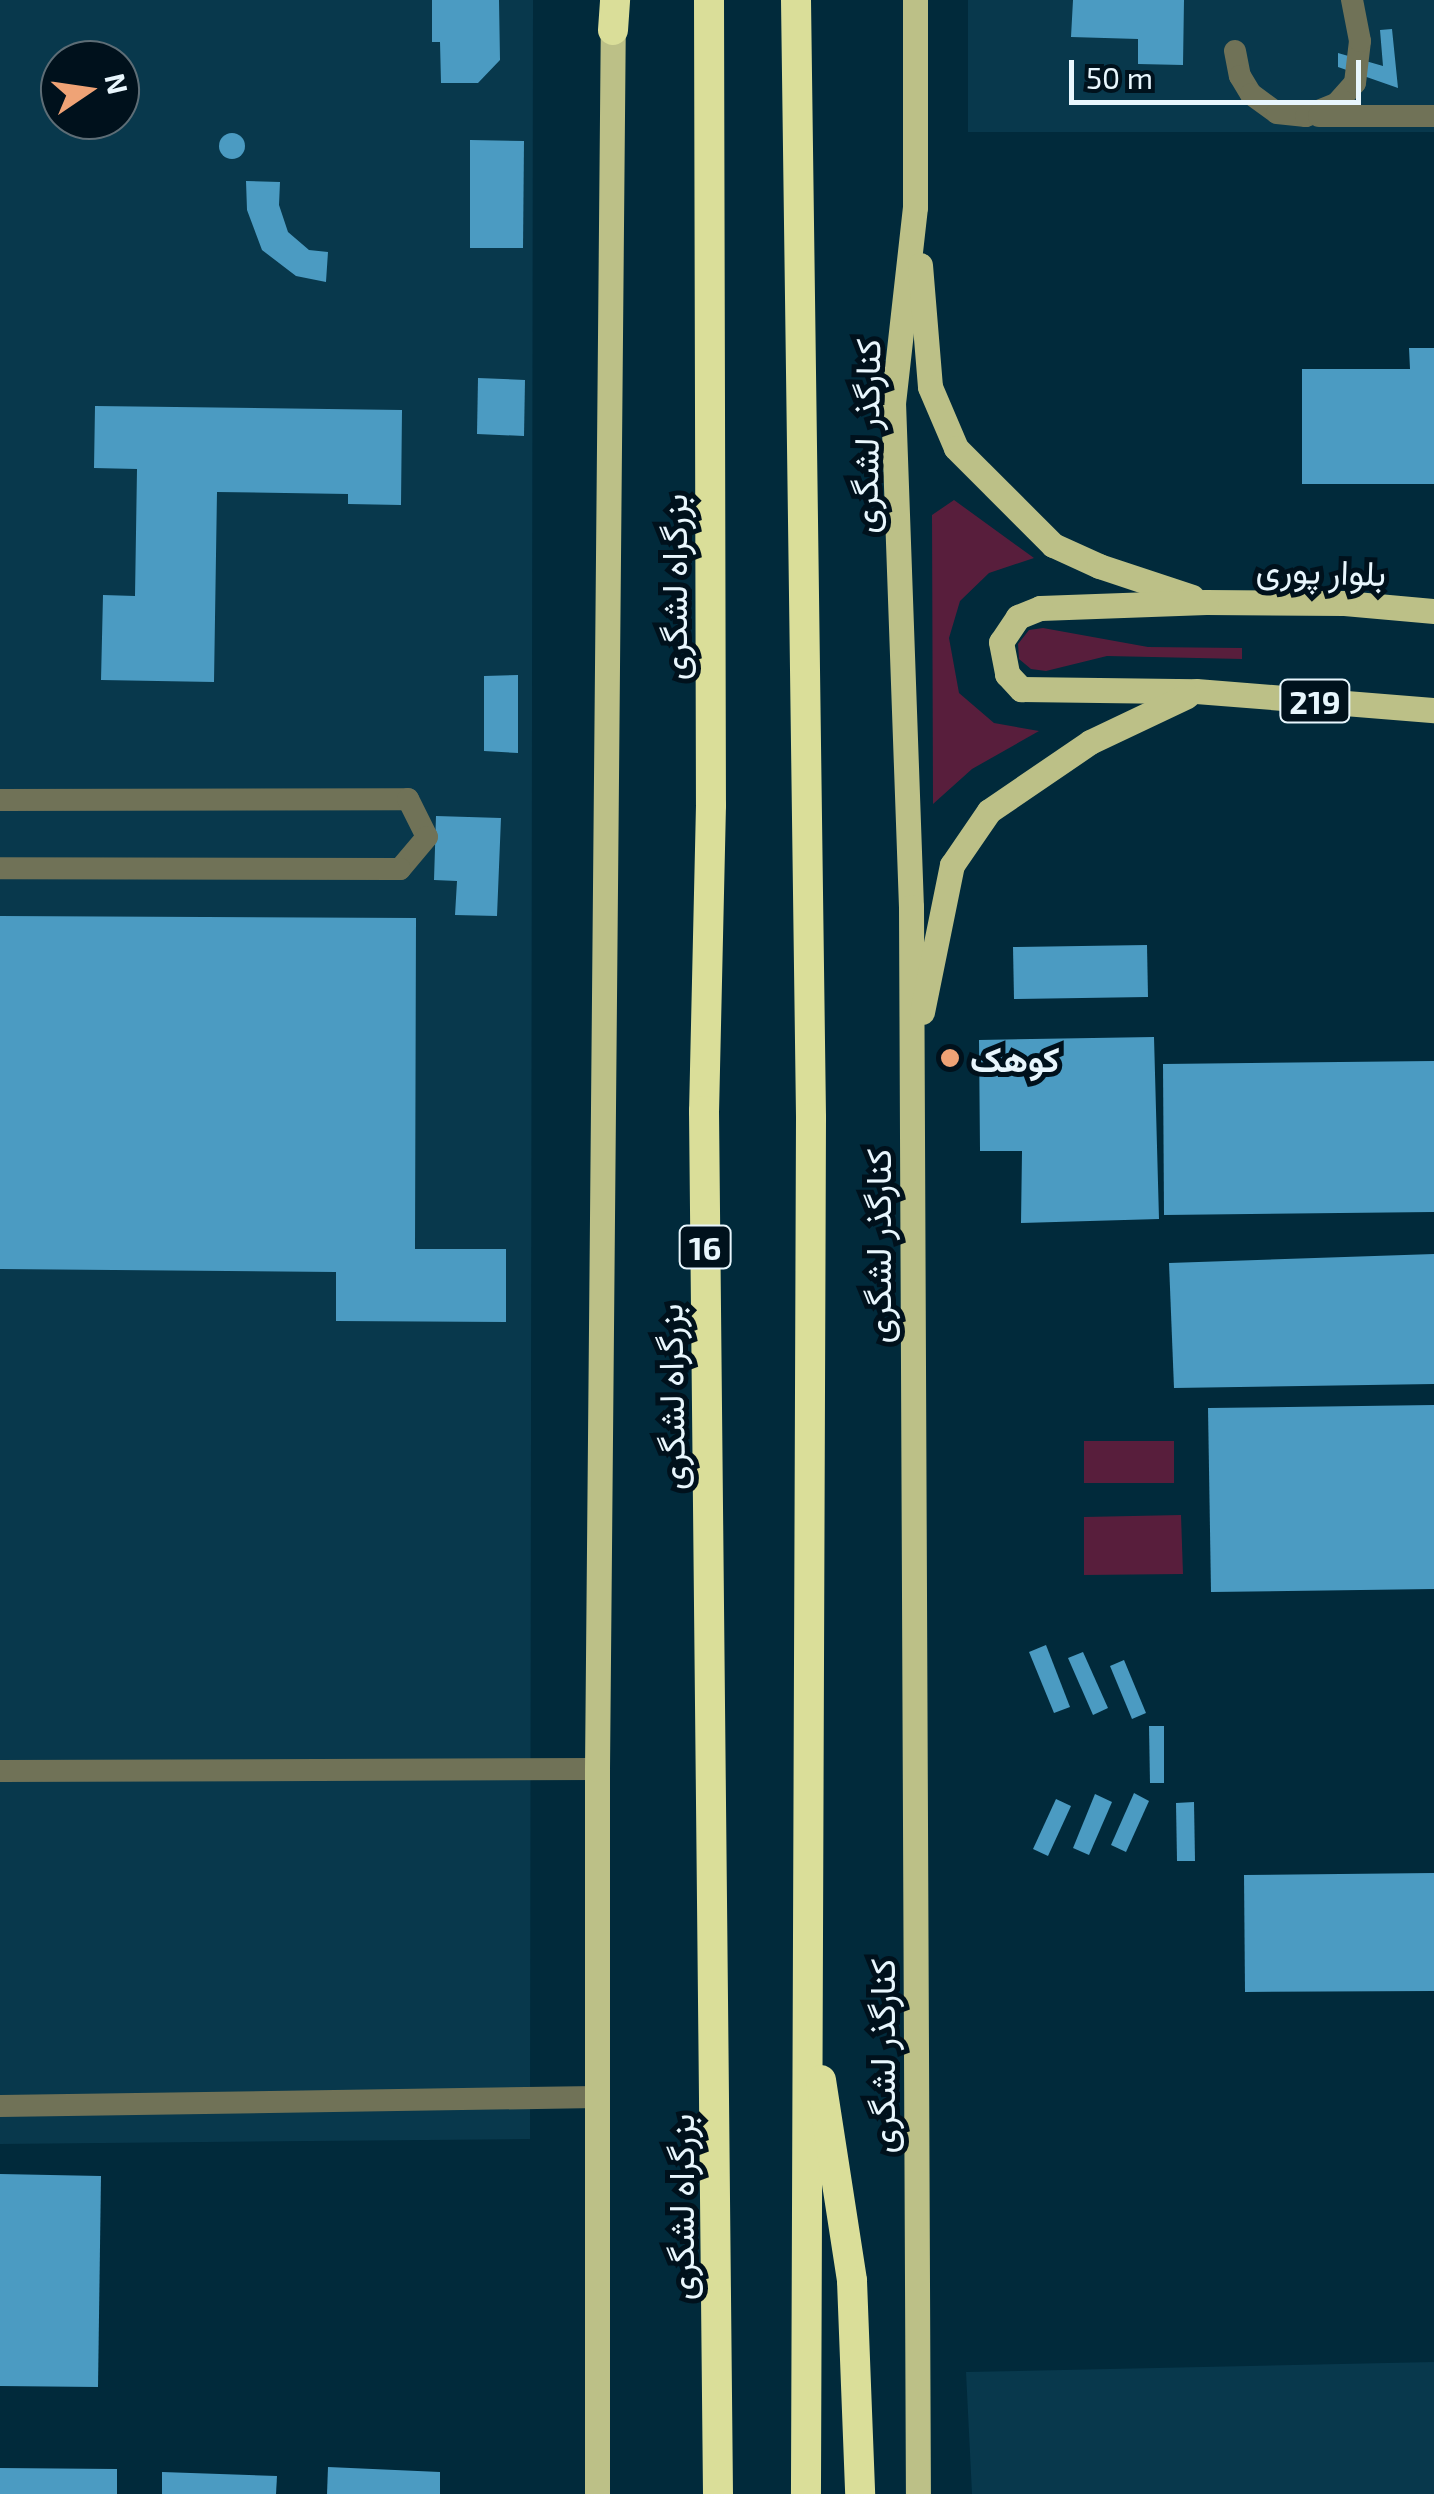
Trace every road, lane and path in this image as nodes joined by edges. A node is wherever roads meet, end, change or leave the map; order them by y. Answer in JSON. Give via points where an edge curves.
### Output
{"nodes":[{"id":1,"x":709,"y":0,"type":"edge"},
{"id":2,"x":796,"y":0,"type":"edge"},
{"id":3,"x":915,"y":0,"type":"edge"},
{"id":4,"x":1352,"y":0,"type":"edge"},
{"id":5,"x":614,"y":10,"type":"edge"},
{"id":6,"x":1235,"y":51,"type":"dead end"},
{"id":7,"x":1306,"y":116,"type":"junction"},
{"id":8,"x":1434,"y":116,"type":"edge"},
{"id":9,"x":915,"y":207,"type":"junction"},
{"id":10,"x":1206,"y":602,"type":"junction"},
{"id":11,"x":1434,"y":611,"type":"edge"},
{"id":12,"x":1196,"y":691,"type":"junction"},
{"id":13,"x":1434,"y":710,"type":"edge"},
{"id":14,"x":0,"y":800,"type":"edge"},
{"id":15,"x":0,"y":868,"type":"edge"},
{"id":16,"x":911,"y":1069,"type":"junction"},
{"id":17,"x":597,"y":1769,"type":"junction"},
{"id":18,"x":0,"y":1770,"type":"edge"},
{"id":19,"x":806,"y":1986,"type":"junction"},
{"id":20,"x":597,"y":2096,"type":"junction"},
{"id":21,"x":0,"y":2106,"type":"edge"},
{"id":22,"x":598,"y":2494,"type":"edge"},
{"id":23,"x":718,"y":2494,"type":"edge"},
{"id":24,"x":806,"y":2494,"type":"edge"},
{"id":25,"x":860,"y":2494,"type":"edge"},
{"id":26,"x":918,"y":2494,"type":"edge"}],
"edges":[{"from":1,"to":23,"type":"highway","name":"بزرگراه لشگری","number":"16","via":[[704,1111]]},
{"from":2,"to":19,"type":"highway","via":[[811,1118]]},
{"from":3,"to":9,"type":"main road","name":"کنارگذر لشگری"},
{"from":4,"to":7,"type":"lane","via":[[1360,41],[1356,83],[1336,104]]},
{"from":5,"to":17,"type":"main road"},
{"from":6,"to":7,"type":"lane","via":[[1251,94],[1277,113]]},
{"from":7,"to":8,"type":"lane"},
{"from":9,"to":10,"type":"main road","via":[[930,387],[956,448],[1053,545]]},
{"from":9,"to":16,"type":"main road","name":"کنارگذر لشگری","via":[[893,402]]},
{"from":10,"to":11,"type":"main road","name":"بلوار پوری"},
{"from":10,"to":12,"type":"main road","via":[[1040,608],[1018,616],[1001,642],[1006,674],[1022,689]]},
{"from":12,"to":13,"type":"main road","number":"219"},
{"from":12,"to":16,"type":"main road","via":[[1090,742],[989,811],[952,864]]},
{"from":14,"to":15,"type":"lane","via":[[408,799],[427,837],[400,869]]},
{"from":16,"to":26,"type":"main road","name":"کنارگذر لشگری"},
{"from":17,"to":18,"type":"lane"},
{"from":17,"to":20,"type":"main road"},
{"from":19,"to":24,"type":"highway"},
{"from":19,"to":25,"type":"highway","via":[[852,2282]]},
{"from":20,"to":21,"type":"lane"},
{"from":20,"to":22,"type":"main road"}]}
